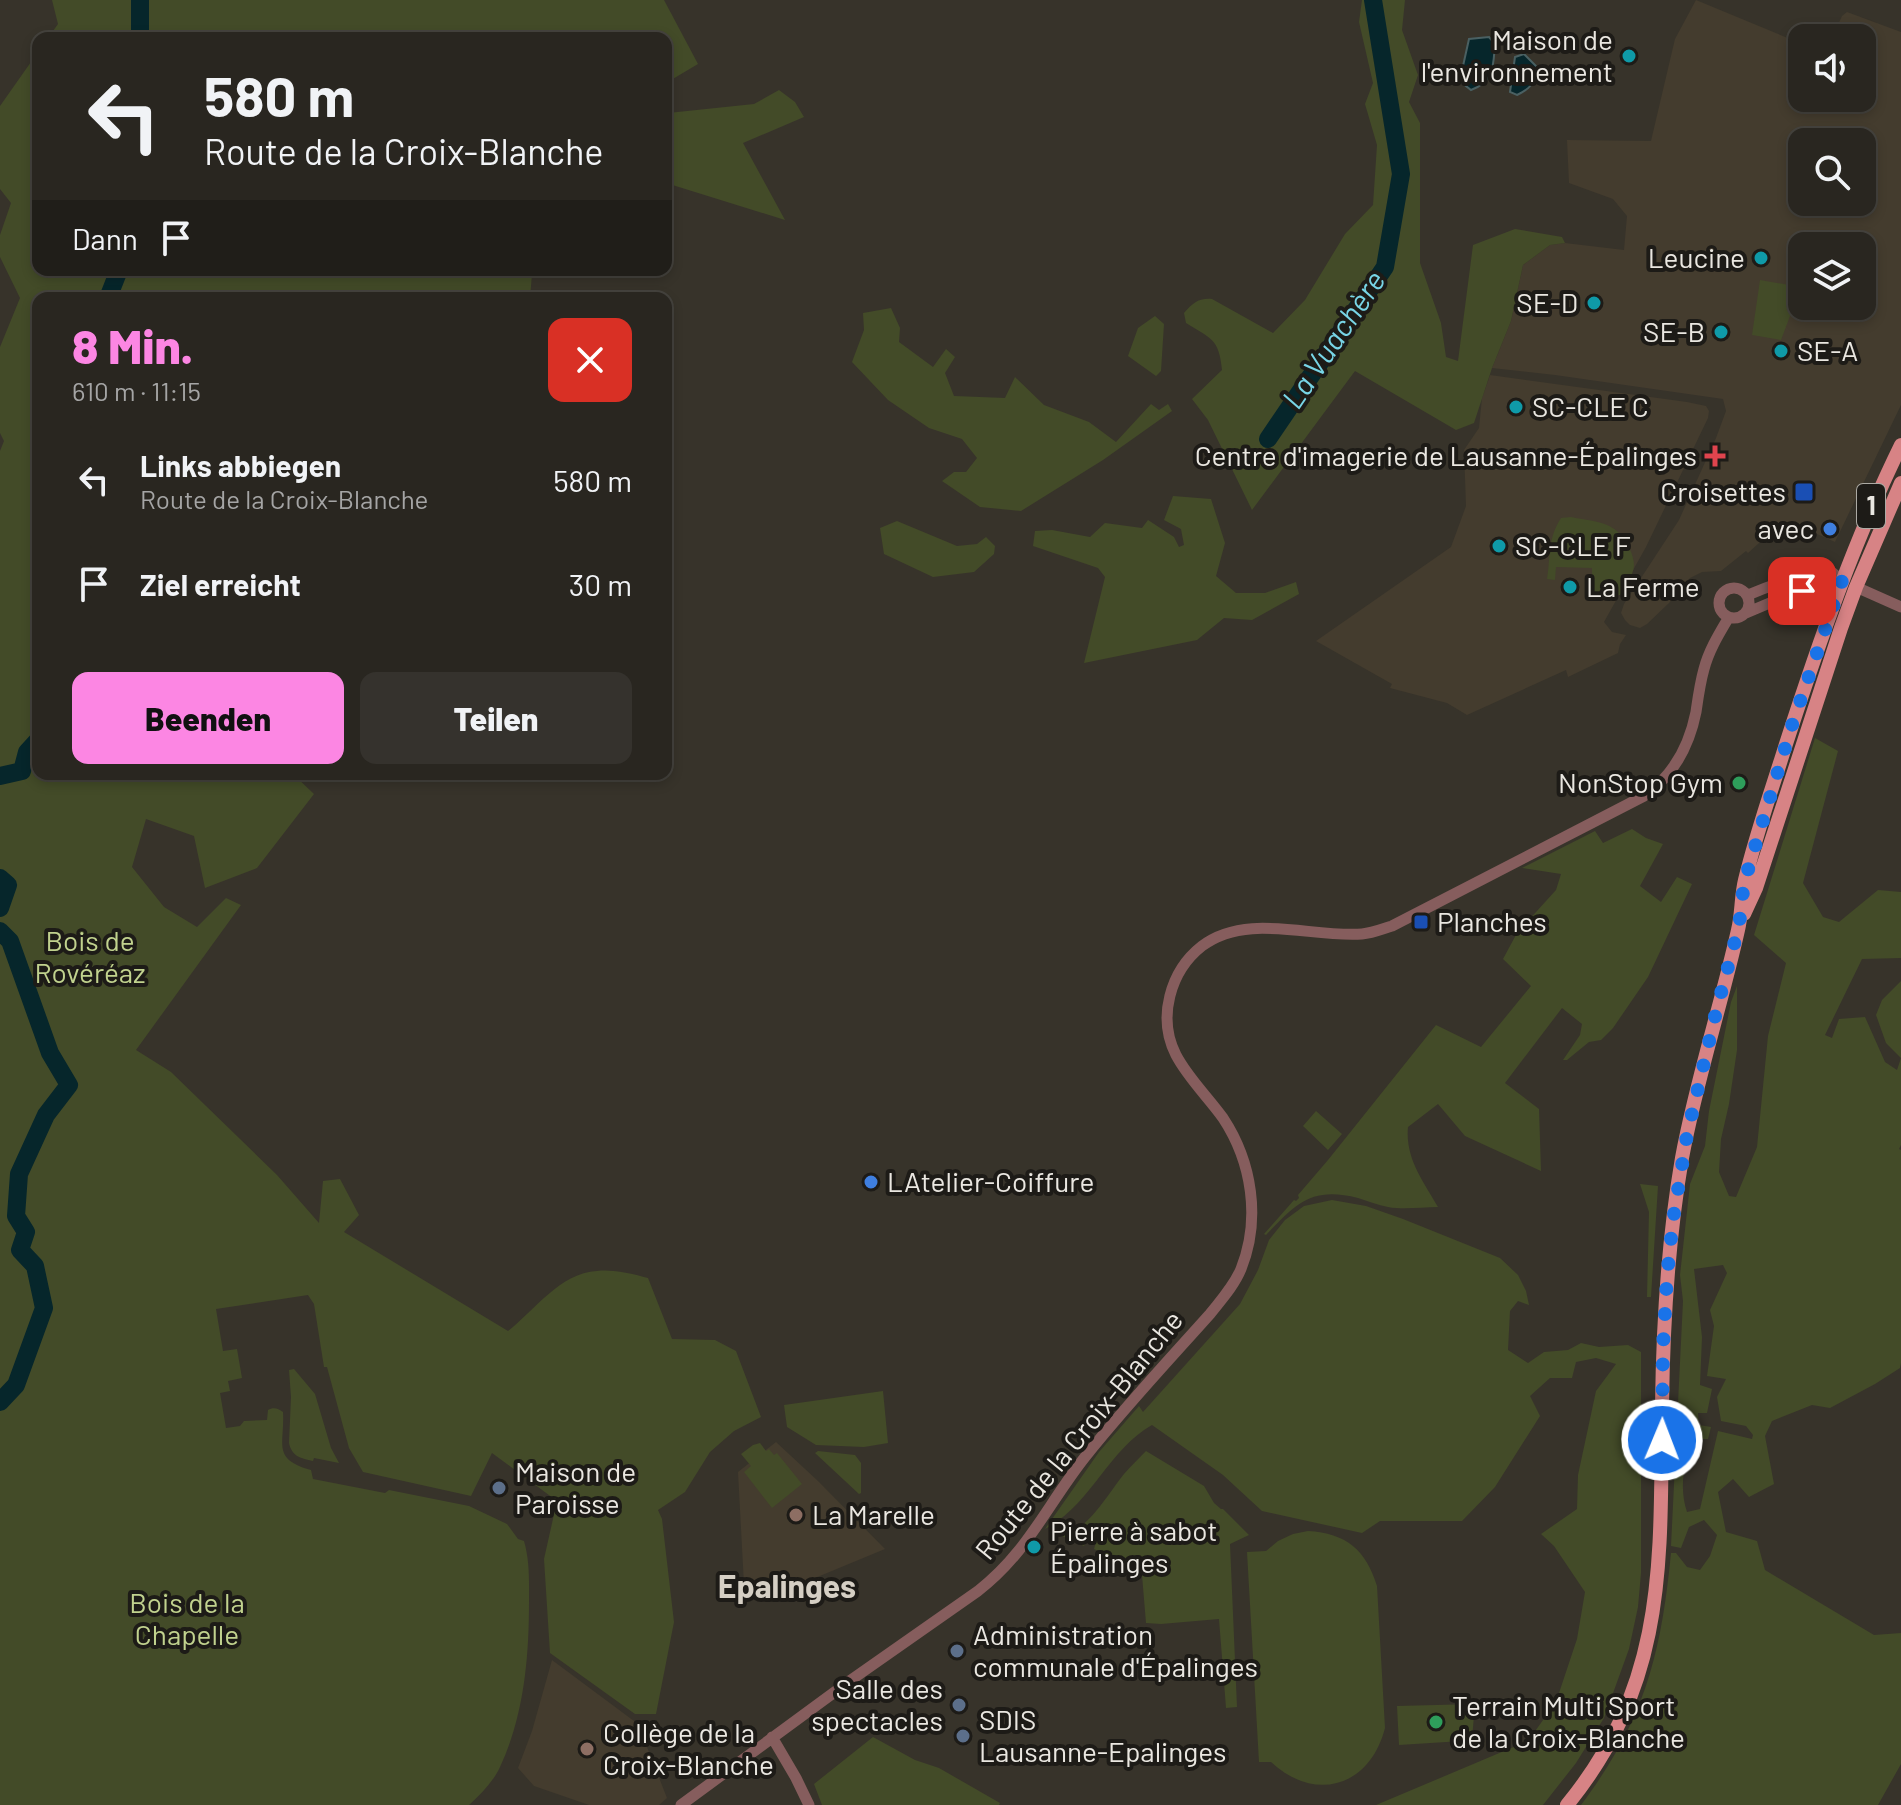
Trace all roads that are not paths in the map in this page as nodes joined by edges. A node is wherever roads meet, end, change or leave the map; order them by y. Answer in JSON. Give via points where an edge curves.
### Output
{"nodes":[{"id":1,"x":1901,"y":445,"type":"edge"},
{"id":2,"x":1901,"y":483,"type":"edge"},
{"id":3,"x":1842,"y":581,"type":"junction"},
{"id":4,"x":1856,"y":587,"type":"junction"},
{"id":5,"x":1748,"y":595,"type":"junction"},
{"id":6,"x":1779,"y":598,"type":"junction"},
{"id":7,"x":1901,"y":607,"type":"edge"},
{"id":8,"x":1746,"y":613,"type":"junction"},
{"id":9,"x":1729,"y":617,"type":"junction"},
{"id":10,"x":1829,"y":617,"type":"junction"},
{"id":11,"x":1739,"y":926,"type":"junction"},
{"id":12,"x":772,"y":1737,"type":"junction"},
{"id":13,"x":681,"y":1805,"type":"edge"},
{"id":14,"x":809,"y":1805,"type":"edge"},
{"id":15,"x":1567,"y":1805,"type":"edge"}],
"edges":[{"from":1,"to":3,"type":"main road","number":"1"},
{"from":2,"to":4,"type":"main road","number":"1"},
{"from":3,"to":4,"type":"main road"},
{"from":3,"to":5,"type":"street","via":[[1825,571]]},
{"from":3,"to":6,"type":"street"},
{"from":3,"to":10,"type":"main road","number":"1"},
{"from":4,"to":7,"type":"street"},
{"from":4,"to":11,"type":"main road","number":"1"},
{"from":5,"to":8,"type":"street"},
{"from":5,"to":9,"type":"street","via":[[1734,588],[1723,592],[1720,608]]},
{"from":6,"to":8,"type":"street"},
{"from":6,"to":10,"type":"street","via":[[1814,601]]},
{"from":8,"to":9,"type":"street"},
{"from":9,"to":12,"type":"street","name":"Route de la Croix-Blanche","via":[[1704,668],[1683,753],[1644,796],[1392,926],[1364,934],[1238,930],[1205,944],[1184,965],[1170,994],[1168,1029],[1178,1058],[1223,1118],[1242,1155],[1252,1210],[1241,1270],[1210,1314],[1086,1457],[998,1574]]},
{"from":10,"to":11,"type":"main road","number":"1","via":[[1744,883]]},
{"from":11,"to":15,"type":"main road","number":"1","via":[[1687,1135],[1673,1220],[1653,1620],[1621,1720]]},
{"from":12,"to":13,"type":"street","name":"Route de la Croix-Blanche"},
{"from":12,"to":14,"type":"street"}]}
